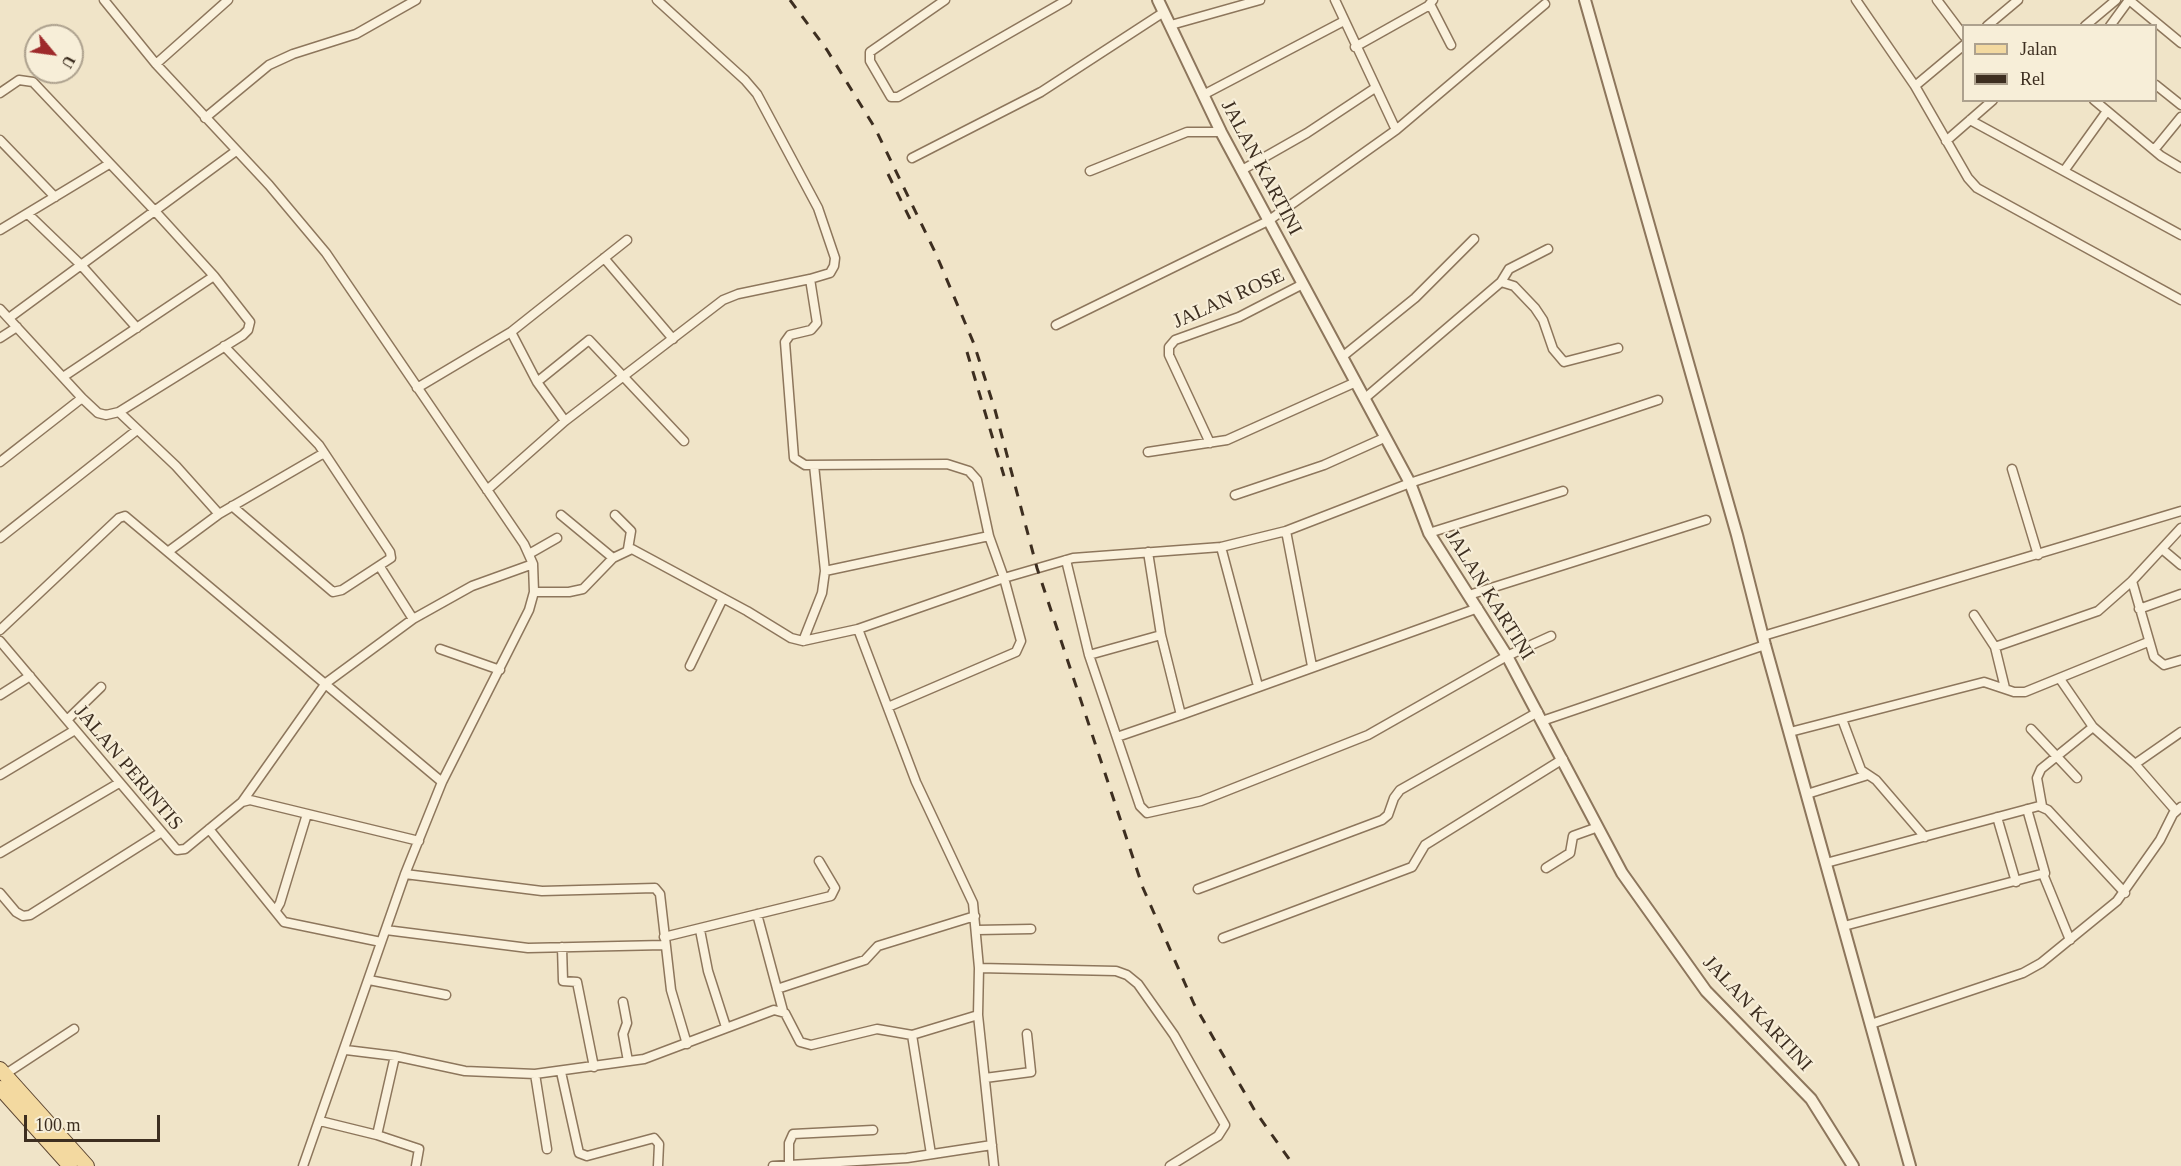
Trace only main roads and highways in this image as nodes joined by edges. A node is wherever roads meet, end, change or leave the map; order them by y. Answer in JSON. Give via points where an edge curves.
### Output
{"nodes":[{"id":1,"x":2,"y":1072,"type":"edge"},
{"id":2,"x":0,"y":1088,"type":"edge"},
{"id":3,"x":70,"y":1166,"type":"edge"},
{"id":4,"x":87,"y":1166,"type":"edge"}],
"edges":[{"from":1,"to":4,"type":"main road"},
{"from":2,"to":3,"type":"main road"}]}
